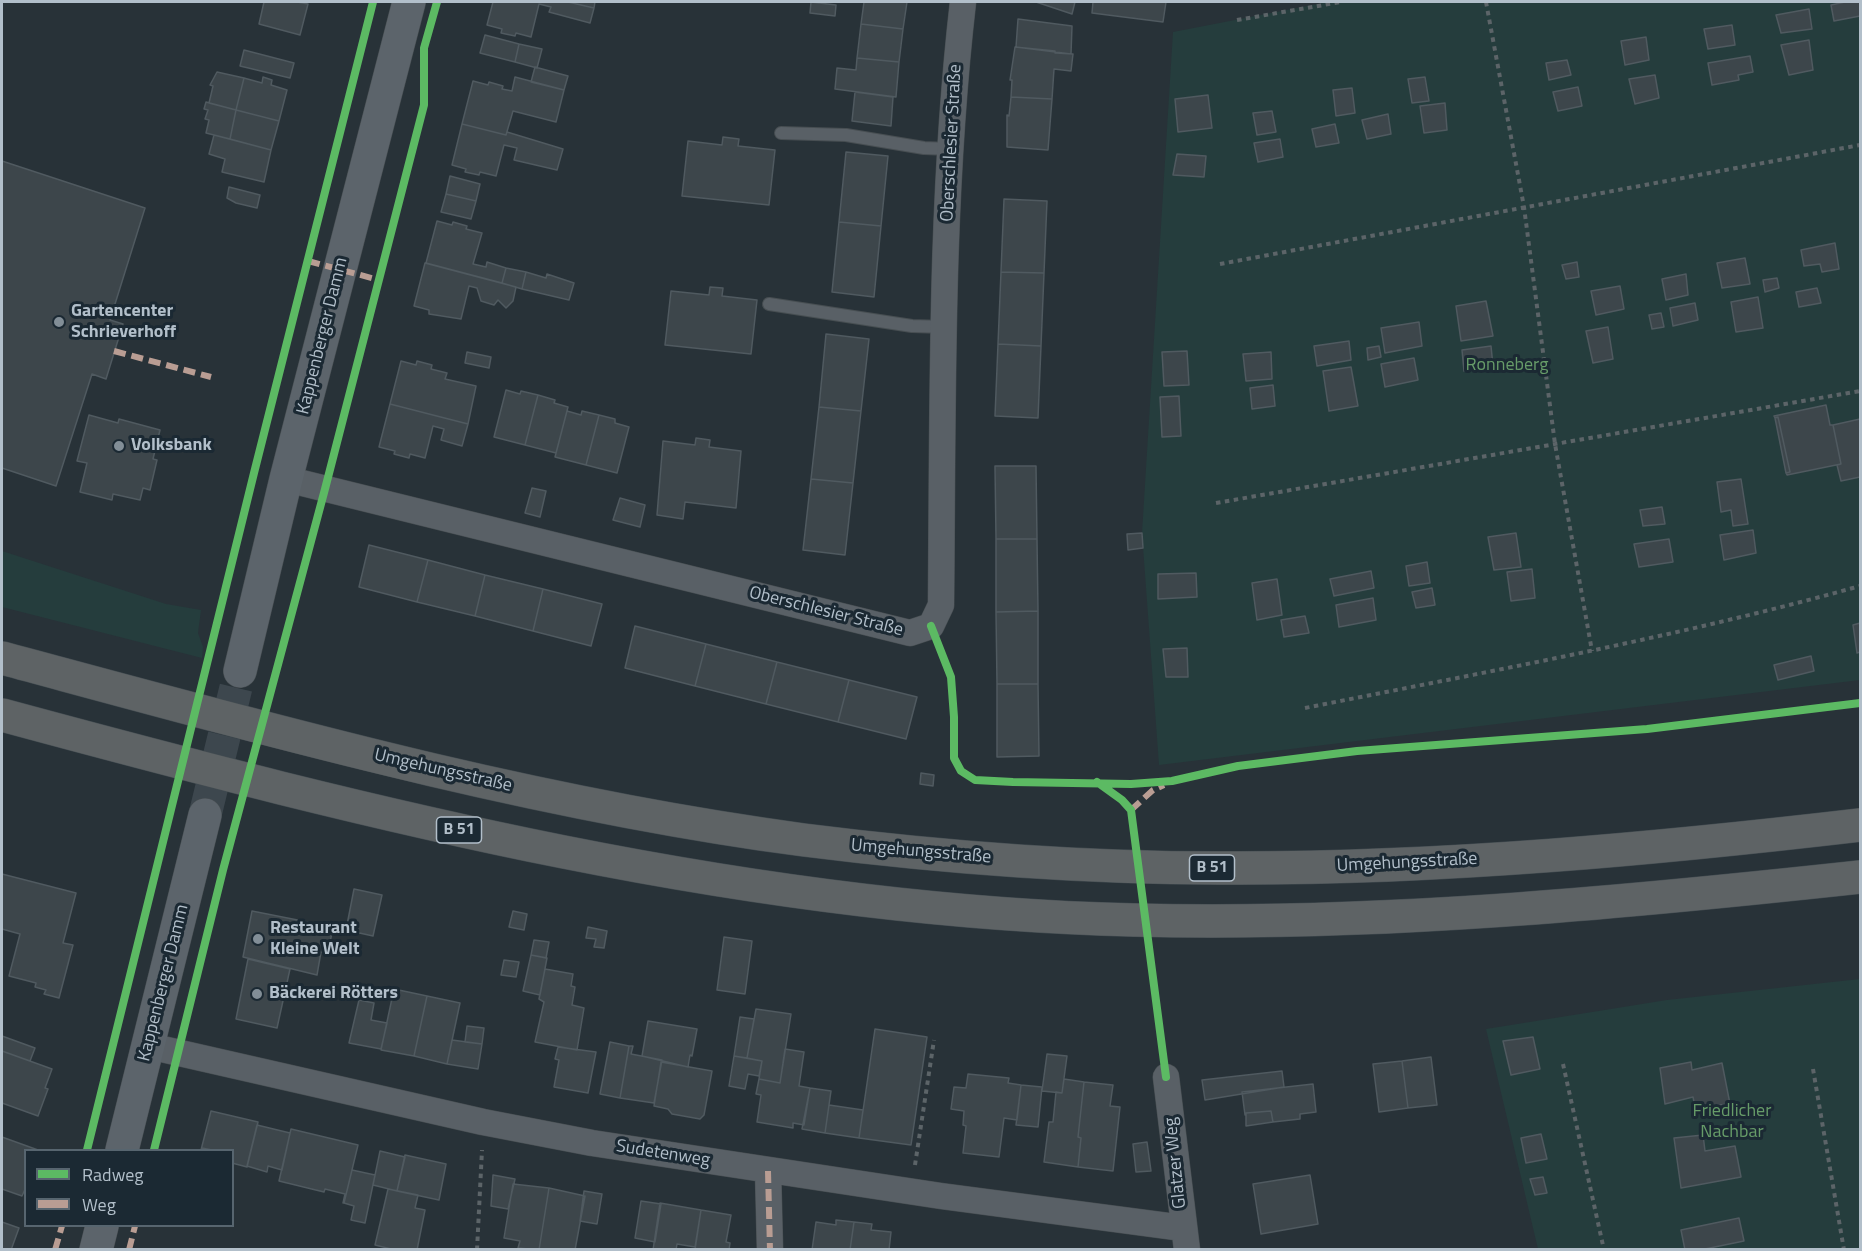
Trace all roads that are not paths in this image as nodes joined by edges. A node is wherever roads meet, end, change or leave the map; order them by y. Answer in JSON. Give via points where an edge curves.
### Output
{"nodes":[{"id":1,"x":409,"y":2,"type":"edge"},
{"id":2,"x":963,"y":2,"type":"edge"},
{"id":3,"x":781,"y":133,"type":"dead end"},
{"id":4,"x":950,"y":149,"type":"junction"},
{"id":5,"x":769,"y":304,"type":"dead end"},
{"id":6,"x":944,"y":327,"type":"junction"},
{"id":7,"x":286,"y":478,"type":"junction"},
{"id":8,"x":2,"y":658,"type":"edge"},
{"id":9,"x":240,"y":671,"type":"tunnel mouth"},
{"id":10,"x":2,"y":715,"type":"edge"},
{"id":11,"x":2,"y":729,"type":"edge"},
{"id":12,"x":115,"y":745,"type":"junction"},
{"id":13,"x":205,"y":815,"type":"tunnel mouth"},
{"id":14,"x":1860,"y":825,"type":"edge"},
{"id":15,"x":1860,"y":878,"type":"edge"},
{"id":16,"x":149,"y":1046,"type":"junction"},
{"id":17,"x":1166,"y":1077,"type":"dead end"},
{"id":18,"x":122,"y":1149,"type":"edge"},
{"id":19,"x":768,"y":1171,"type":"junction"},
{"id":20,"x":102,"y":1227,"type":"edge"},
{"id":21,"x":1185,"y":1239,"type":"edge"},
{"id":22,"x":96,"y":1250,"type":"edge"},
{"id":23,"x":770,"y":1250,"type":"edge"}],
"edges":[{"from":1,"to":7,"type":"main road","name":"Kappenberger Damm"},
{"from":2,"to":4,"type":"street","name":"Oberschlesier Straße"},
{"from":3,"to":4,"type":"lane","via":[[846,135]]},
{"from":4,"to":6,"type":"street","name":"Oberschlesier Straße"},
{"from":5,"to":6,"type":"lane","via":[[912,326]]},
{"from":6,"to":7,"type":"street","name":"Oberschlesier Straße","via":[[941,605],[931,626],[910,633]]},
{"from":7,"to":9,"type":"main road","name":"Kappenberger Damm"},
{"from":8,"to":14,"type":"highway","name":"Umgehungsstraße","number":"B 51","via":[[350,750],[565,800],[802,839],[977,858],[1160,867],[1356,866],[1641,848]]},
{"from":10,"to":12,"type":"highway","number":"B 51"},
{"from":11,"to":12,"type":"highway"},
{"from":12,"to":15,"type":"highway","number":"B 51","via":[[435,825],[667,873],[899,904],[988,911],[1131,920],[1361,918],[1610,903]]},
{"from":13,"to":16,"type":"main road","name":"Kappenberger Damm"},
{"from":16,"to":18,"type":"main road","name":"Kappenberger Damm"},
{"from":16,"to":19,"type":"street","name":"Sudetenweg","via":[[483,1122]]},
{"from":17,"to":21,"type":"street","name":"Glatzer Weg"},
{"from":19,"to":21,"type":"street","name":"Sudetenweg"},
{"from":19,"to":23,"type":"street"},
{"from":20,"to":22,"type":"main road"}]}
